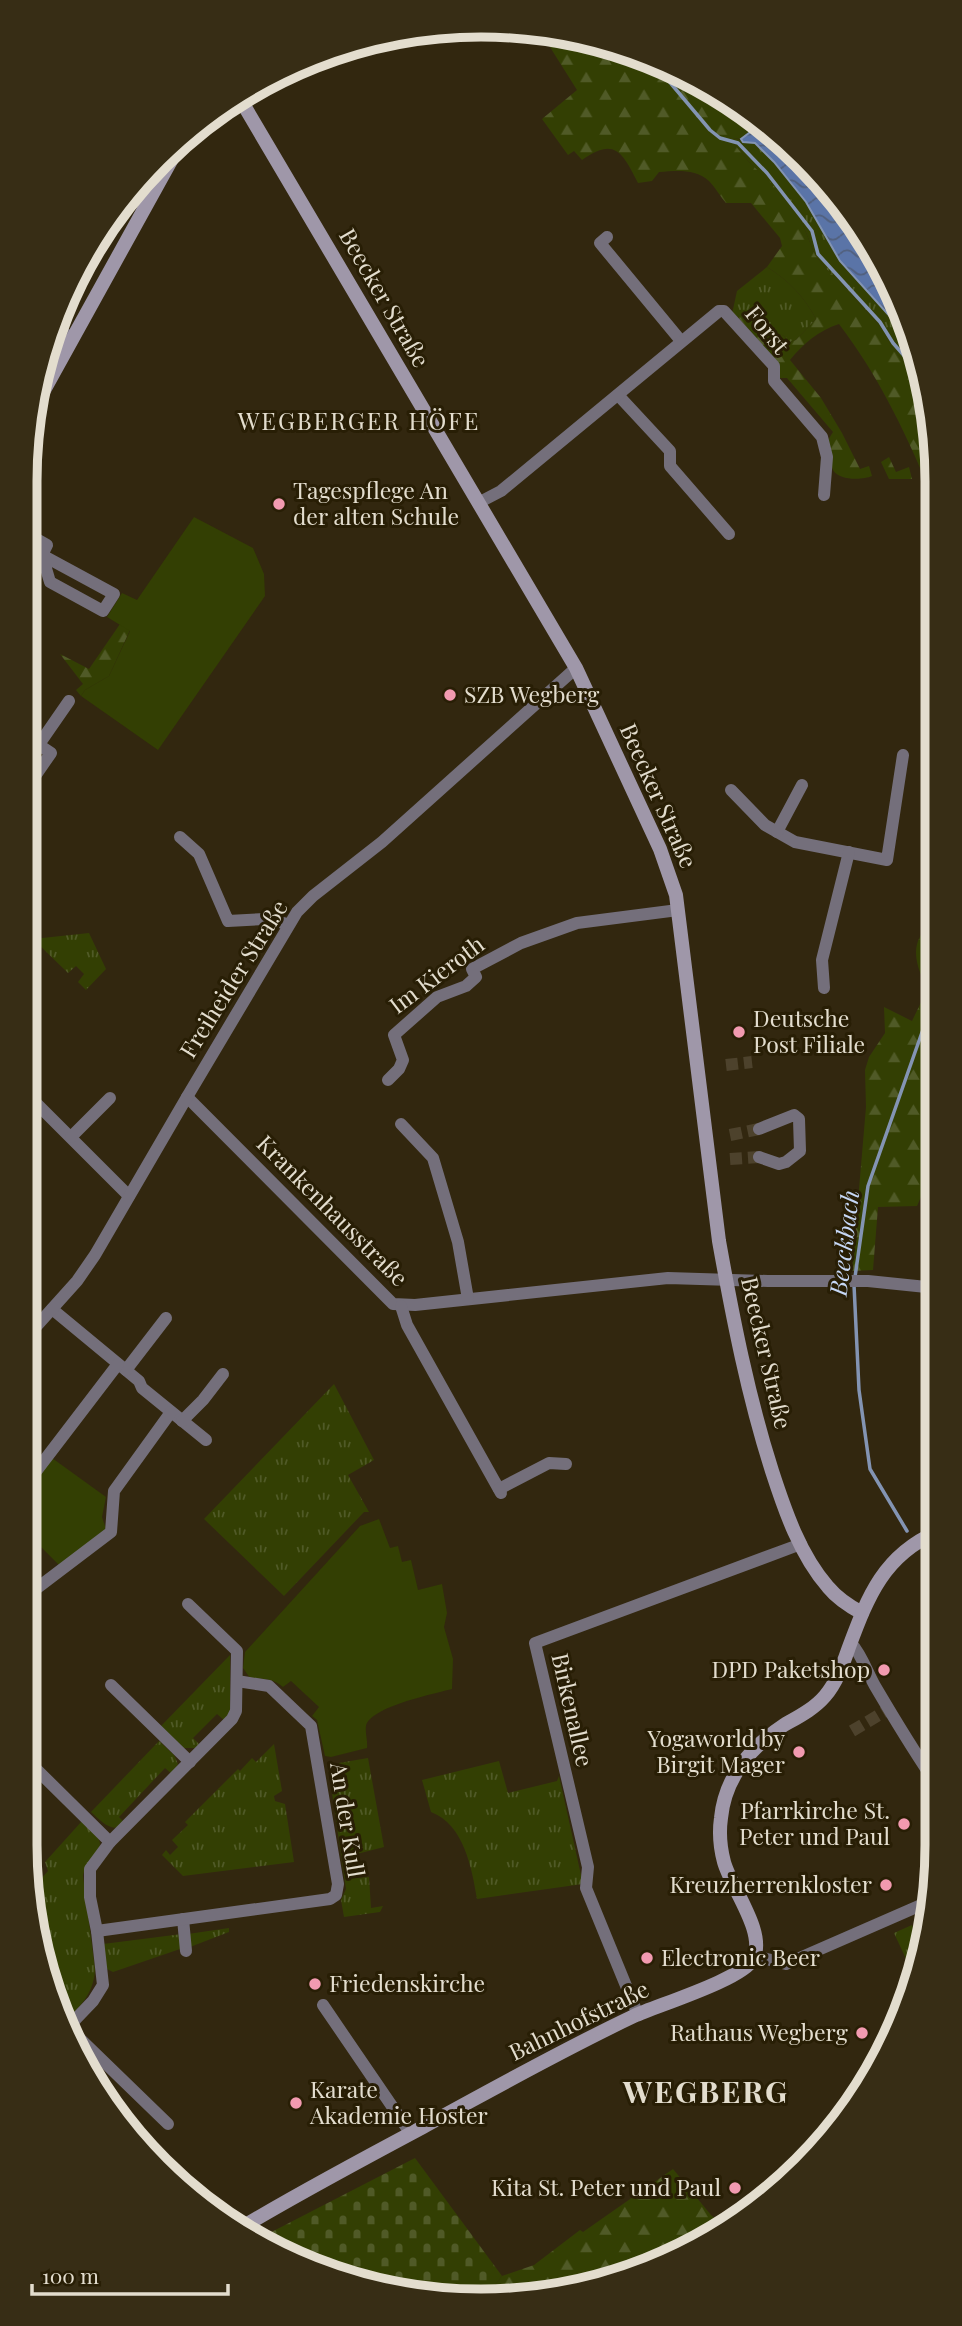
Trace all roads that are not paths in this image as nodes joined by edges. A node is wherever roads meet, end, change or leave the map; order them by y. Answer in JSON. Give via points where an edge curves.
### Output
{"nodes":[{"id":1,"x":244,"y":106,"type":"edge"},
{"id":2,"x":168,"y":166,"type":"edge"},
{"id":3,"x":607,"y":237,"type":"dead end"},
{"id":4,"x":62,"y":333,"type":"edge"},
{"id":5,"x":72,"y":338,"type":"junction"},
{"id":6,"x":681,"y":341,"type":"junction"},
{"id":7,"x":48,"y":383,"type":"edge"},
{"id":8,"x":618,"y":395,"type":"junction"},
{"id":9,"x":824,"y":495,"type":"dead end"},
{"id":10,"x":478,"y":503,"type":"junction"},
{"id":11,"x":729,"y":534,"type":"dead end"},
{"id":12,"x":37,"y":540,"type":"edge"},
{"id":13,"x":42,"y":555,"type":"junction"},
{"id":14,"x":576,"y":668,"type":"junction"},
{"id":15,"x":69,"y":701,"type":"dead end"},
{"id":16,"x":39,"y":745,"type":"junction"},
{"id":17,"x":37,"y":748,"type":"edge"},
{"id":18,"x":903,"y":755,"type":"dead end"},
{"id":19,"x":37,"y":767,"type":"edge"},
{"id":20,"x":802,"y":785,"type":"dead end"},
{"id":21,"x":731,"y":790,"type":"dead end"},
{"id":22,"x":777,"y":832,"type":"junction"},
{"id":23,"x":180,"y":837,"type":"dead end"},
{"id":24,"x":849,"y":852,"type":"junction"},
{"id":25,"x":678,"y":910,"type":"junction"},
{"id":26,"x":288,"y":924,"type":"junction"},
{"id":27,"x":824,"y":988,"type":"dead end"},
{"id":28,"x":388,"y":1080,"type":"dead end"},
{"id":29,"x":187,"y":1097,"type":"junction"},
{"id":30,"x":110,"y":1098,"type":"dead end"},
{"id":31,"x":37,"y":1104,"type":"edge"},
{"id":32,"x":401,"y":1124,"type":"dead end"},
{"id":33,"x":759,"y":1129,"type":"tunnel mouth"},
{"id":34,"x":71,"y":1137,"type":"junction"},
{"id":35,"x":759,"y":1157,"type":"tunnel mouth"},
{"id":36,"x":129,"y":1196,"type":"junction"},
{"id":37,"x":725,"y":1279,"type":"junction"},
{"id":38,"x":925,"y":1287,"type":"edge"},
{"id":39,"x":468,"y":1299,"type":"junction"},
{"id":40,"x":401,"y":1306,"type":"junction"},
{"id":41,"x":52,"y":1309,"type":"junction"},
{"id":42,"x":166,"y":1318,"type":"dead end"},
{"id":43,"x":37,"y":1326,"type":"edge"},
{"id":44,"x":122,"y":1367,"type":"junction"},
{"id":45,"x":223,"y":1374,"type":"dead end"},
{"id":46,"x":171,"y":1412,"type":"junction"},
{"id":47,"x":182,"y":1421,"type":"junction"},
{"id":48,"x":206,"y":1440,"type":"dead end"},
{"id":49,"x":566,"y":1464,"type":"dead end"},
{"id":50,"x":37,"y":1471,"type":"edge"},
{"id":51,"x":925,"y":1539,"type":"edge"},
{"id":52,"x":800,"y":1544,"type":"junction"},
{"id":53,"x":37,"y":1588,"type":"edge"},
{"id":54,"x":188,"y":1604,"type":"dead end"},
{"id":55,"x":862,"y":1613,"type":"junction"},
{"id":56,"x":850,"y":1643,"type":"junction"},
{"id":57,"x":237,"y":1681,"type":"junction"},
{"id":58,"x":111,"y":1685,"type":"dead end"},
{"id":59,"x":190,"y":1762,"type":"junction"},
{"id":60,"x":925,"y":1767,"type":"edge"},
{"id":61,"x":37,"y":1770,"type":"edge"},
{"id":62,"x":110,"y":1842,"type":"junction"},
{"id":63,"x":921,"y":1905,"type":"edge"},
{"id":64,"x":183,"y":1919,"type":"junction"},
{"id":65,"x":97,"y":1931,"type":"junction"},
{"id":66,"x":186,"y":1951,"type":"dead end"},
{"id":67,"x":755,"y":1956,"type":"junction"},
{"id":68,"x":323,"y":2005,"type":"dead end"},
{"id":69,"x":638,"y":2015,"type":"junction"},
{"id":70,"x":75,"y":2023,"type":"edge"},
{"id":71,"x":83,"y":2041,"type":"edge"},
{"id":72,"x":167,"y":2124,"type":"dead end"},
{"id":73,"x":411,"y":2134,"type":"junction"},
{"id":74,"x":249,"y":2223,"type":"edge"}],
"edges":[{"from":1,"to":10,"type":"street","name":"Beecker Straße"},
{"from":2,"to":5,"type":"street"},
{"from":3,"to":6,"type":"street","via":[[600,243]]},
{"from":4,"to":5,"type":"street"},
{"from":5,"to":7,"type":"street"},
{"from":6,"to":8,"type":"street","name":"Forst"},
{"from":6,"to":9,"type":"street","name":"Forst","via":[[724,311],[774,366],[774,381],[822,437],[827,457]]},
{"from":8,"to":10,"type":"street","name":"Forst","via":[[501,491]]},
{"from":8,"to":11,"type":"street","via":[[670,452],[670,466]]},
{"from":10,"to":14,"type":"street","name":"Beecker Straße"},
{"from":12,"to":13,"type":"street","via":[[47,545]]},
{"from":13,"to":13,"type":"street","via":[[50,582],[103,611],[114,594]]},
{"from":14,"to":25,"type":"street","name":"Beecker Straße","via":[[660,849]]},
{"from":14,"to":26,"type":"street","name":"Freiheider Straße","via":[[382,842],[313,896]]},
{"from":15,"to":16,"type":"street"},
{"from":16,"to":17,"type":"street"},
{"from":16,"to":19,"type":"street","via":[[51,753]]},
{"from":18,"to":24,"type":"street","via":[[887,860]]},
{"from":20,"to":22,"type":"street"},
{"from":21,"to":22,"type":"street"},
{"from":22,"to":24,"type":"street","via":[[795,842]]},
{"from":23,"to":26,"type":"street","via":[[199,854],[228,921],[265,919]]},
{"from":24,"to":27,"type":"street","via":[[822,960]]},
{"from":25,"to":28,"type":"street","name":"Im Kieroth","via":[[577,923],[522,943],[472,969],[476,977],[466,986],[437,997],[394,1035],[403,1060]]},
{"from":25,"to":37,"type":"street","name":"Beecker Straße"},
{"from":26,"to":29,"type":"street","name":"Freiheider Straße"},
{"from":29,"to":36,"type":"street","name":"Freiheider Straße"},
{"from":29,"to":40,"type":"street","name":"Krankenhausstraße","via":[[393,1304]]},
{"from":30,"to":34,"type":"street"},
{"from":31,"to":34,"type":"street"},
{"from":32,"to":39,"type":"street","via":[[433,1158],[458,1242]]},
{"from":33,"to":35,"type":"street","via":[[794,1115],[801,1126],[798,1155],[779,1164]]},
{"from":34,"to":36,"type":"street"},
{"from":36,"to":41,"type":"street","name":"Freiheider Straße","via":[[96,1255]]},
{"from":37,"to":38,"type":"street","name":"Krankenhausstraße"},
{"from":37,"to":39,"type":"street","name":"Krankenhausstraße","via":[[668,1278]]},
{"from":37,"to":52,"type":"street","name":"Beecker Straße","via":[[748,1392]]},
{"from":39,"to":40,"type":"street","name":"Krankenhausstraße"},
{"from":40,"to":49,"type":"street","via":[[407,1325],[500,1491],[549,1463]]},
{"from":41,"to":43,"type":"street","name":"Freiheider Straße"},
{"from":41,"to":44,"type":"street"},
{"from":42,"to":44,"type":"street"},
{"from":44,"to":46,"type":"street"},
{"from":44,"to":50,"type":"street"},
{"from":45,"to":47,"type":"street"},
{"from":46,"to":47,"type":"street"},
{"from":46,"to":53,"type":"street","via":[[114,1491],[111,1532]]},
{"from":47,"to":48,"type":"street"},
{"from":51,"to":55,"type":"street","via":[[890,1564]]},
{"from":52,"to":55,"type":"street","name":"Beecker Straße","via":[[828,1588]]},
{"from":52,"to":69,"type":"street","name":"Birkenallee","via":[[535,1643],[588,1867],[586,1888]]},
{"from":54,"to":57,"type":"street","via":[[237,1651]]},
{"from":55,"to":56,"type":"street"},
{"from":56,"to":60,"type":"street"},
{"from":56,"to":67,"type":"street","via":[[825,1696],[746,1756],[730,1782],[720,1842],[724,1864],[757,1942]]},
{"from":57,"to":59,"type":"street","via":[[232,1719]]},
{"from":57,"to":64,"type":"street","name":"An der Kull","via":[[269,1686],[311,1726],[338,1884],[336,1895]]},
{"from":58,"to":59,"type":"street"},
{"from":59,"to":62,"type":"street"},
{"from":61,"to":62,"type":"street"},
{"from":62,"to":65,"type":"street","via":[[90,1869]]},
{"from":63,"to":67,"type":"street","via":[[786,1964]]},
{"from":64,"to":65,"type":"street","name":"An der Kull"},
{"from":64,"to":66,"type":"street"},
{"from":65,"to":70,"type":"street","via":[[103,1985]]},
{"from":67,"to":69,"type":"street","name":"Bahnhofstraße","via":[[738,1972]]},
{"from":68,"to":73,"type":"street"},
{"from":69,"to":73,"type":"street","name":"Bahnhofstraße"},
{"from":71,"to":72,"type":"street"},
{"from":73,"to":74,"type":"street","name":"Bahnhofstraße"}]}
